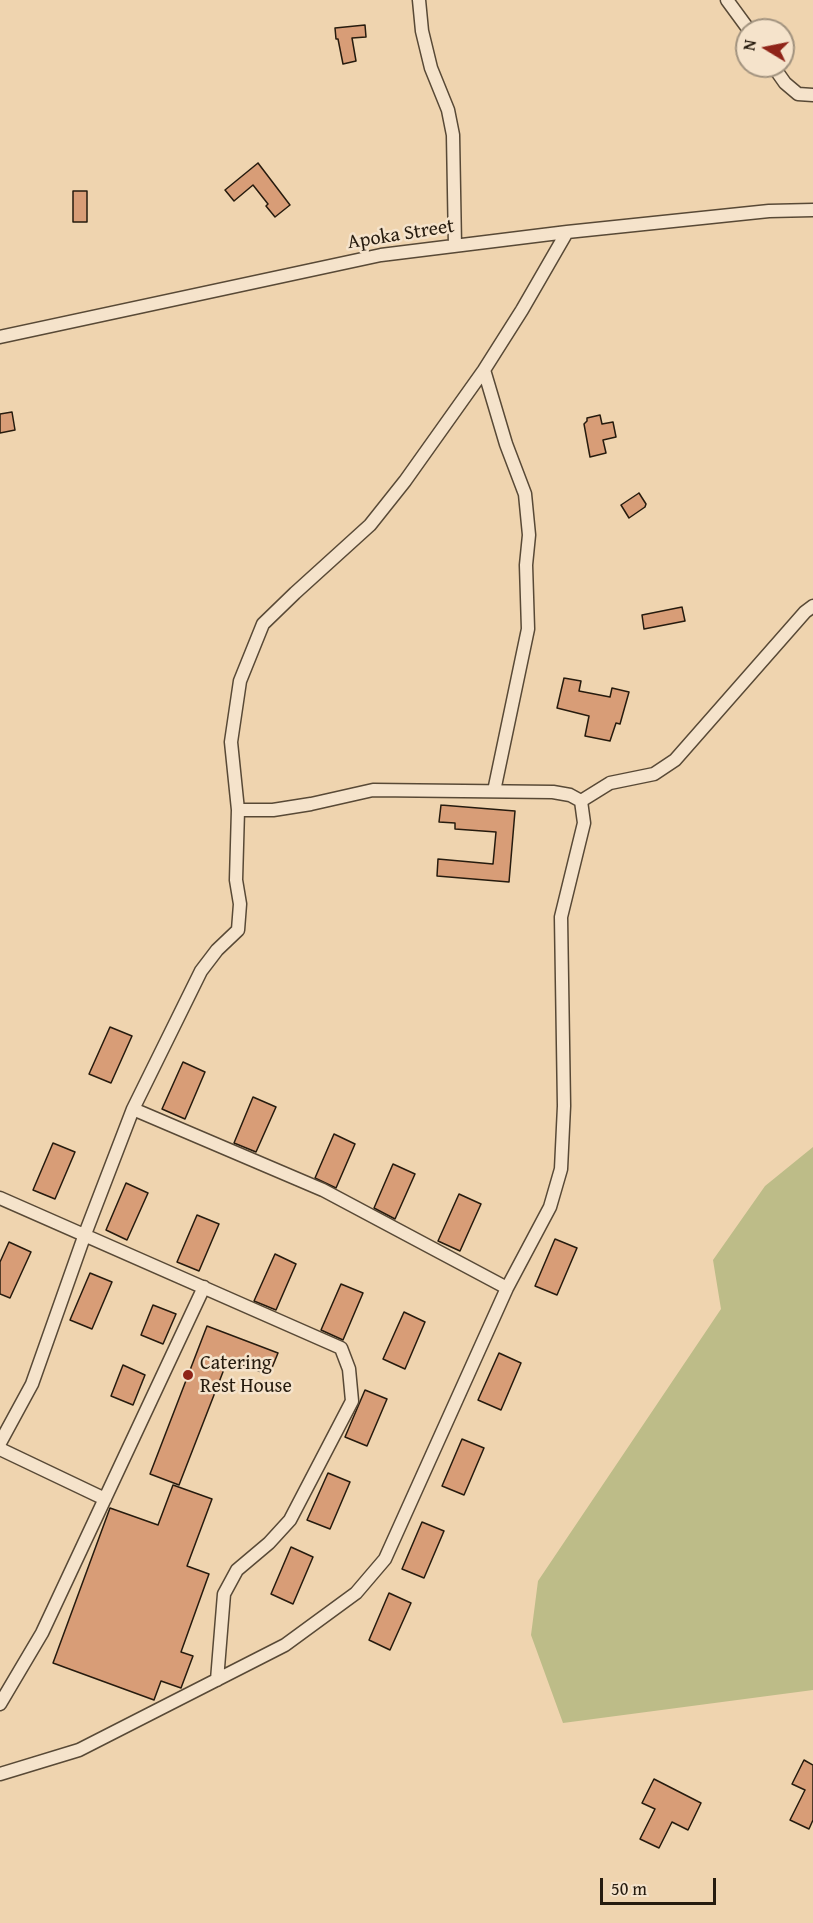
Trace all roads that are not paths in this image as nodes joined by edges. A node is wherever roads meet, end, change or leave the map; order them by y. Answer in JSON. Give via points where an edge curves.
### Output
{"nodes":[{"id":1,"x":419,"y":0,"type":"edge"},
{"id":2,"x":727,"y":0,"type":"edge"},
{"id":3,"x":740,"y":18,"type":"edge"},
{"id":4,"x":781,"y":78,"type":"edge"},
{"id":5,"x":813,"y":95,"type":"edge"},
{"id":6,"x":813,"y":210,"type":"edge"},
{"id":7,"x":567,"y":232,"type":"junction"},
{"id":8,"x":455,"y":246,"type":"junction"},
{"id":9,"x":0,"y":337,"type":"edge"},
{"id":10,"x":484,"y":370,"type":"junction"},
{"id":11,"x":813,"y":606,"type":"edge"},
{"id":12,"x":494,"y":791,"type":"junction"},
{"id":13,"x":580,"y":801,"type":"junction"},
{"id":14,"x":238,"y":810,"type":"junction"},
{"id":15,"x":133,"y":1108,"type":"junction"},
{"id":16,"x":0,"y":1198,"type":"edge"},
{"id":17,"x":85,"y":1234,"type":"junction"},
{"id":18,"x":204,"y":1287,"type":"junction"},
{"id":19,"x":507,"y":1288,"type":"junction"},
{"id":20,"x":0,"y":1443,"type":"edge"},
{"id":21,"x":0,"y":1449,"type":"edge"},
{"id":22,"x":105,"y":1498,"type":"junction"},
{"id":23,"x":217,"y":1680,"type":"junction"},
{"id":24,"x":0,"y":1704,"type":"edge"},
{"id":25,"x":0,"y":1774,"type":"edge"}],
"edges":[{"from":1,"to":8,"type":"street","via":[[426,50],[453,135]]},
{"from":2,"to":3,"type":"street"},
{"from":4,"to":5,"type":"street","via":[[798,94]]},
{"from":6,"to":7,"type":"street","name":"Apoka Street"},
{"from":7,"to":8,"type":"street","name":"Apoka Street"},
{"from":7,"to":10,"type":"street"},
{"from":8,"to":9,"type":"street","name":"Apoka Street","via":[[381,255]]},
{"from":10,"to":12,"type":"street","via":[[525,494],[529,535],[528,629]]},
{"from":10,"to":14,"type":"street","via":[[370,525],[263,624],[240,681],[231,742]]},
{"from":11,"to":13,"type":"street","via":[[675,760],[654,774],[610,783]]},
{"from":12,"to":13,"type":"street","via":[[554,792]]},
{"from":12,"to":14,"type":"street","via":[[374,789],[273,810]]},
{"from":13,"to":19,"type":"street","via":[[584,823],[561,917],[561,1169],[550,1207]]},
{"from":14,"to":15,"type":"street","via":[[238,930],[201,972]]},
{"from":15,"to":17,"type":"street"},
{"from":15,"to":19,"type":"street","via":[[323,1190]]},
{"from":16,"to":17,"type":"street"},
{"from":17,"to":18,"type":"street"},
{"from":17,"to":20,"type":"street","via":[[32,1384]]},
{"from":18,"to":22,"type":"street"},
{"from":18,"to":23,"type":"street","via":[[341,1348],[349,1369],[352,1401],[290,1520],[237,1570],[224,1594]]},
{"from":19,"to":23,"type":"street","via":[[385,1559],[356,1593],[294,1638]]},
{"from":21,"to":22,"type":"street"},
{"from":22,"to":24,"type":"street","via":[[42,1633]]},
{"from":23,"to":25,"type":"street","via":[[79,1750]]}]}
